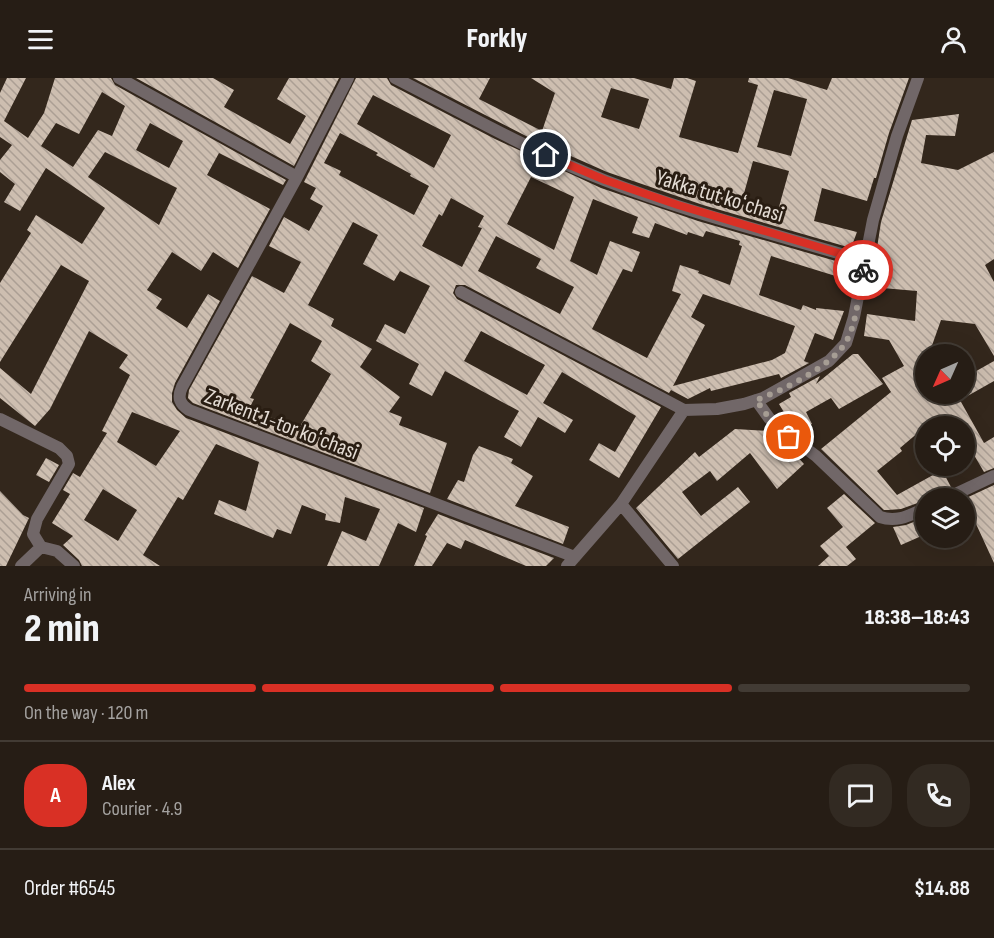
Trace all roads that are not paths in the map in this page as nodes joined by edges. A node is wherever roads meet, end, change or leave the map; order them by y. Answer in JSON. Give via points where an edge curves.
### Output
{"nodes":[{"id":1,"x":119,"y":78,"type":"edge"},
{"id":2,"x":348,"y":78,"type":"edge"},
{"id":3,"x":395,"y":78,"type":"edge"},
{"id":4,"x":918,"y":78,"type":"edge"},
{"id":5,"x":297,"y":177,"type":"junction"},
{"id":6,"x":865,"y":261,"type":"junction"},
{"id":7,"x":461,"y":292,"type":"dead end"},
{"id":8,"x":756,"y":400,"type":"junction"},
{"id":9,"x":684,"y":410,"type":"junction"},
{"id":10,"x":0,"y":419,"type":"edge"},
{"id":11,"x":994,"y":476,"type":"edge"},
{"id":12,"x":968,"y":488,"type":"edge"},
{"id":13,"x":621,"y":504,"type":"junction"},
{"id":14,"x":915,"y":513,"type":"edge"},
{"id":15,"x":41,"y":547,"type":"junction"},
{"id":16,"x":571,"y":562,"type":"edge"},
{"id":17,"x":21,"y":566,"type":"edge"},
{"id":18,"x":74,"y":566,"type":"edge"},
{"id":19,"x":673,"y":566,"type":"edge"}],
"edges":[{"from":1,"to":5,"type":"street"},
{"from":2,"to":5,"type":"street"},
{"from":3,"to":6,"type":"street","name":"Yakka tut koʻchasi","via":[[546,155],[605,180]]},
{"from":4,"to":6,"type":"street","via":[[897,136]]},
{"from":5,"to":16,"type":"street","name":"Zarkent 1-tor koʻchasi","via":[[182,387],[182,405]]},
{"from":6,"to":8,"type":"street","via":[[846,343],[829,361]]},
{"from":7,"to":9,"type":"street"},
{"from":8,"to":9,"type":"street","via":[[717,409]]},
{"from":8,"to":14,"type":"street","via":[[780,429],[816,456],[880,517],[902,519]]},
{"from":9,"to":13,"type":"street"},
{"from":10,"to":15,"type":"street","via":[[60,448],[67,456],[69,464],[64,475],[33,528]]},
{"from":11,"to":12,"type":"street"},
{"from":13,"to":16,"type":"street"},
{"from":13,"to":19,"type":"street"},
{"from":15,"to":17,"type":"street"},
{"from":15,"to":18,"type":"street","via":[[57,551]]}]}
